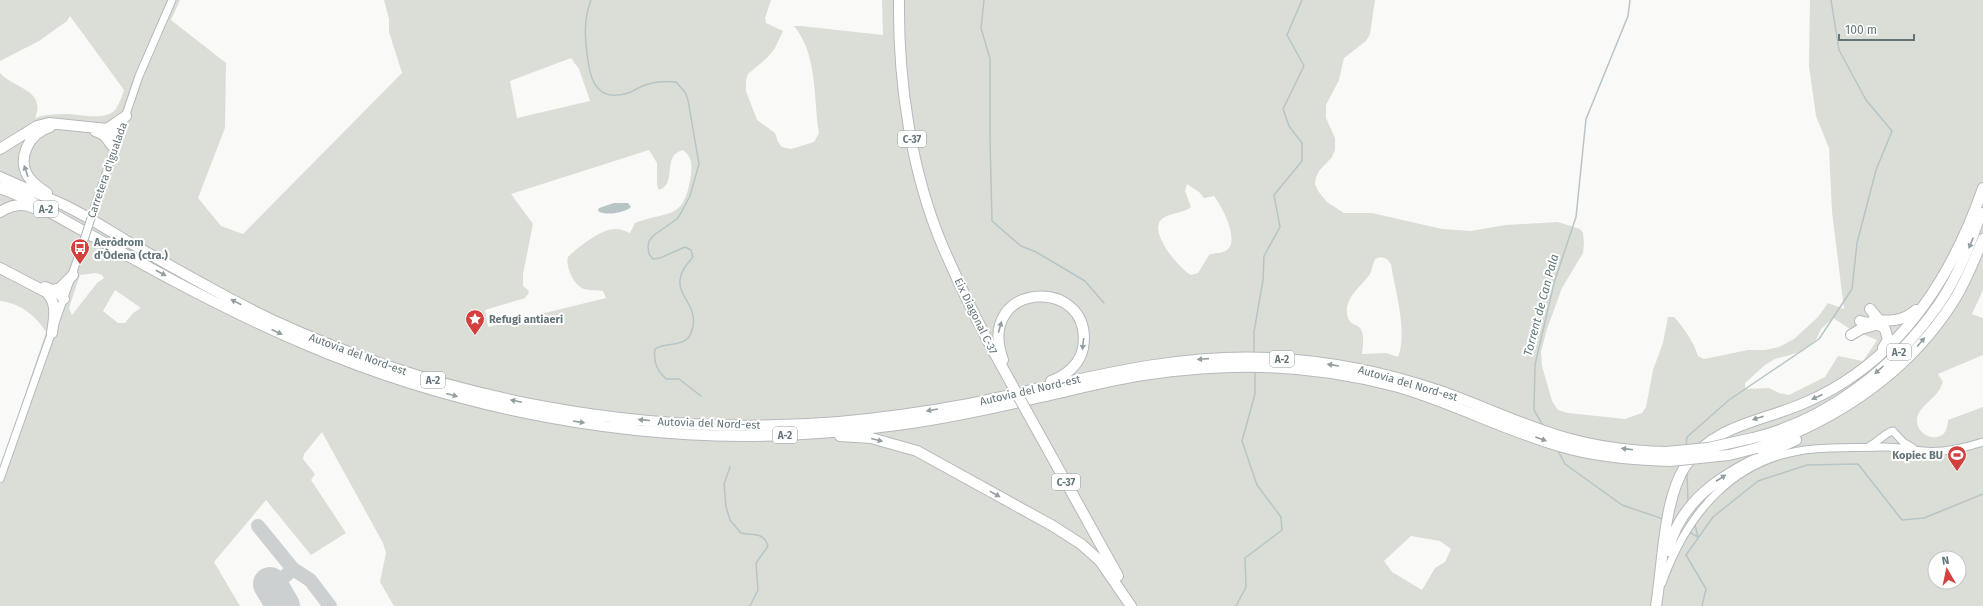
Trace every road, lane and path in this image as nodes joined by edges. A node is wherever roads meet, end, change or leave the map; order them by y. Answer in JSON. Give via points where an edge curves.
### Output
{"nodes":[{"id":1,"x":172,"y":0,"type":"edge"},
{"id":2,"x":899,"y":0,"type":"edge"},
{"id":3,"x":126,"y":116,"type":"junction"},
{"id":4,"x":66,"y":125,"type":"junction"},
{"id":5,"x":106,"y":132,"type":"junction"},
{"id":6,"x":118,"y":137,"type":"junction"},
{"id":7,"x":114,"y":148,"type":"junction"},
{"id":8,"x":0,"y":149,"type":"edge"},
{"id":9,"x":0,"y":178,"type":"edge"},
{"id":10,"x":0,"y":188,"type":"edge"},
{"id":11,"x":1983,"y":188,"type":"edge"},
{"id":12,"x":65,"y":206,"type":"junction"},
{"id":13,"x":1983,"y":206,"type":"edge"},
{"id":14,"x":0,"y":212,"type":"edge"},
{"id":15,"x":90,"y":234,"type":"junction"},
{"id":16,"x":1983,"y":239,"type":"edge"},
{"id":17,"x":0,"y":262,"type":"edge"},
{"id":18,"x":0,"y":268,"type":"edge"},
{"id":19,"x":72,"y":275,"type":"junction"},
{"id":20,"x":52,"y":294,"type":"junction"},
{"id":21,"x":1932,"y":295,"type":"junction"},
{"id":22,"x":64,"y":299,"type":"junction"},
{"id":23,"x":1870,"y":309,"type":"dead end"},
{"id":24,"x":1862,"y":320,"type":"dead end"},
{"id":25,"x":1877,"y":323,"type":"junction"},
{"id":26,"x":52,"y":333,"type":"junction"},
{"id":27,"x":1851,"y":335,"type":"dead end"},
{"id":28,"x":1009,"y":381,"type":"junction"},
{"id":29,"x":1838,"y":387,"type":"junction"},
{"id":30,"x":970,"y":403,"type":"junction"},
{"id":31,"x":1850,"y":404,"type":"junction"},
{"id":32,"x":810,"y":434,"type":"junction"},
{"id":33,"x":1899,"y":437,"type":"junction"},
{"id":34,"x":1883,"y":438,"type":"junction"},
{"id":35,"x":1983,"y":442,"type":"edge"},
{"id":36,"x":1891,"y":447,"type":"junction"},
{"id":37,"x":1864,"y":448,"type":"junction"},
{"id":38,"x":1916,"y":450,"type":"junction"},
{"id":39,"x":1668,"y":456,"type":"junction"},
{"id":40,"x":0,"y":479,"type":"edge"},
{"id":41,"x":1676,"y":529,"type":"junction"},
{"id":42,"x":1658,"y":593,"type":"junction"},
{"id":43,"x":1132,"y":606,"type":"edge"},
{"id":44,"x":1656,"y":606,"type":"edge"}],
"edges":[{"from":1,"to":3,"type":"street","name":"Carretera d'Igualada","via":[[138,76]]},
{"from":2,"to":28,"type":"highway","name":"Eix Diagonal C-37","number":"C-37","via":[[904,97],[913,145],[934,221],[980,327]]},
{"from":3,"to":5,"type":"highway"},
{"from":3,"to":6,"type":"street","name":"Carretera d'Igualada"},
{"from":4,"to":5,"type":"highway"},
{"from":4,"to":8,"type":"highway","via":[[49,123],[37,126]]},
{"from":12,"to":4,"type":"highway","one_way":true,"via":[[29,178],[23,162],[27,145],[32,138],[42,130]]},
{"from":5,"to":6,"type":"highway"},
{"from":5,"to":7,"type":"highway"},
{"from":6,"to":7,"type":"street","name":"Carretera d'Igualada"},
{"from":7,"to":19,"type":"street","name":"Carretera d'Igualada","bridge":true},
{"from":9,"to":12,"type":"highway","name":"Autovia del Nord-est","number":"A-2"},
{"from":10,"to":15,"type":"highway","name":"Autovia del Nord-est","number":"A-2","via":[[25,198]]},
{"from":11,"to":21,"type":"highway","via":[[1961,244]]},
{"from":30,"to":12,"type":"highway","name":"Autovia del Nord-est","number":"A-2","one_way":true,"via":[[925,412],[837,422],[724,425],[623,418],[508,399],[401,370],[308,336],[231,299]]},
{"from":13,"to":39,"type":"highway","name":"Autovia del Nord-est","number":"A-2","one_way":true,"bridge":true,"via":[[1972,240],[1953,281],[1939,303],[1907,344],[1859,387],[1793,424],[1753,438]]},
{"from":14,"to":15,"type":"highway","via":[[9,206],[26,204]]},
{"from":15,"to":32,"type":"highway","name":"Autovia del Nord-est","number":"A-2","one_way":true,"via":[[280,334],[343,360],[428,388],[519,411],[602,425],[691,434]]},
{"from":31,"to":16,"type":"highway","name":"Autovia del Nord-est","number":"A-2","one_way":true,"via":[[1903,363],[1937,324],[1953,302]]},
{"from":17,"to":20,"type":"highway"},
{"from":18,"to":20,"type":"highway"},
{"from":19,"to":20,"type":"highway"},
{"from":19,"to":22,"type":"street","name":"Carretera d'Igualada"},
{"from":20,"to":22,"type":"highway","via":[[59,293]]},
{"from":20,"to":26,"type":"highway","via":[[55,308]]},
{"from":21,"to":25,"type":"highway","via":[[1907,318]]},
{"from":21,"to":29,"type":"highway","via":[[1882,354]]},
{"from":22,"to":26,"type":"street","name":"Carretera d'Igualada"},
{"from":23,"to":25,"type":"highway"},
{"from":24,"to":25,"type":"highway"},
{"from":25,"to":27,"type":"highway"},
{"from":25,"to":29,"type":"highway","via":[[1888,334],[1887,343]]},
{"from":26,"to":40,"type":"street","name":"Carretera d'Igualada"},
{"from":28,"to":30,"type":"highway","one_way":true,"via":[[997,335],[1006,313],[1018,301],[1036,296],[1054,298],[1068,305],[1079,318],[1084,333],[1080,358],[1071,370],[1058,378],[981,397]]},
{"from":28,"to":43,"type":"highway","name":"Eix Diagonal C-37","number":"C-37","bridge":true,"via":[[1126,590]]},
{"from":29,"to":41,"type":"highway","one_way":true,"via":[[1795,407],[1733,428],[1703,447],[1687,464],[1678,479],[1669,514]]},
{"from":39,"to":30,"type":"highway","name":"Autovia del Nord-est","number":"A-2","one_way":true,"via":[[1584,443],[1558,436],[1444,392],[1395,377],[1347,367],[1281,359],[1212,358],[1156,364]]},
{"from":31,"to":39,"type":"highway","name":"Autovia del Nord-est","number":"A-2","bridge":true,"via":[[1803,430],[1757,448],[1729,455]]},
{"from":41,"to":31,"type":"highway","one_way":true,"via":[[1692,504],[1716,481],[1833,422]]},
{"from":32,"to":39,"type":"highway","name":"Autovia del Nord-est","number":"A-2","one_way":true,"via":[[935,419],[1148,374],[1206,368],[1261,367],[1320,372],[1379,383],[1433,399],[1561,447],[1622,459]]},
{"from":32,"to":43,"type":"highway","one_way":true,"via":[[871,438],[916,451],[1081,544],[1100,561]]},
{"from":33,"to":34,"type":"street","via":[[1890,431]]},
{"from":33,"to":36,"type":"street","via":[[1899,442]]},
{"from":33,"to":38,"type":"street"},
{"from":34,"to":36,"type":"street","via":[[1883,443]]},
{"from":34,"to":37,"type":"street"},
{"from":35,"to":38,"type":"street","via":[[1942,451]]},
{"from":36,"to":37,"type":"street"},
{"from":36,"to":38,"type":"street"},
{"from":37,"to":41,"type":"street","via":[[1814,449],[1768,461],[1720,489],[1696,517]]},
{"from":41,"to":42,"type":"highway"},
{"from":41,"to":42,"type":"street","via":[[1674,552]]},
{"from":42,"to":44,"type":"highway"}]}
